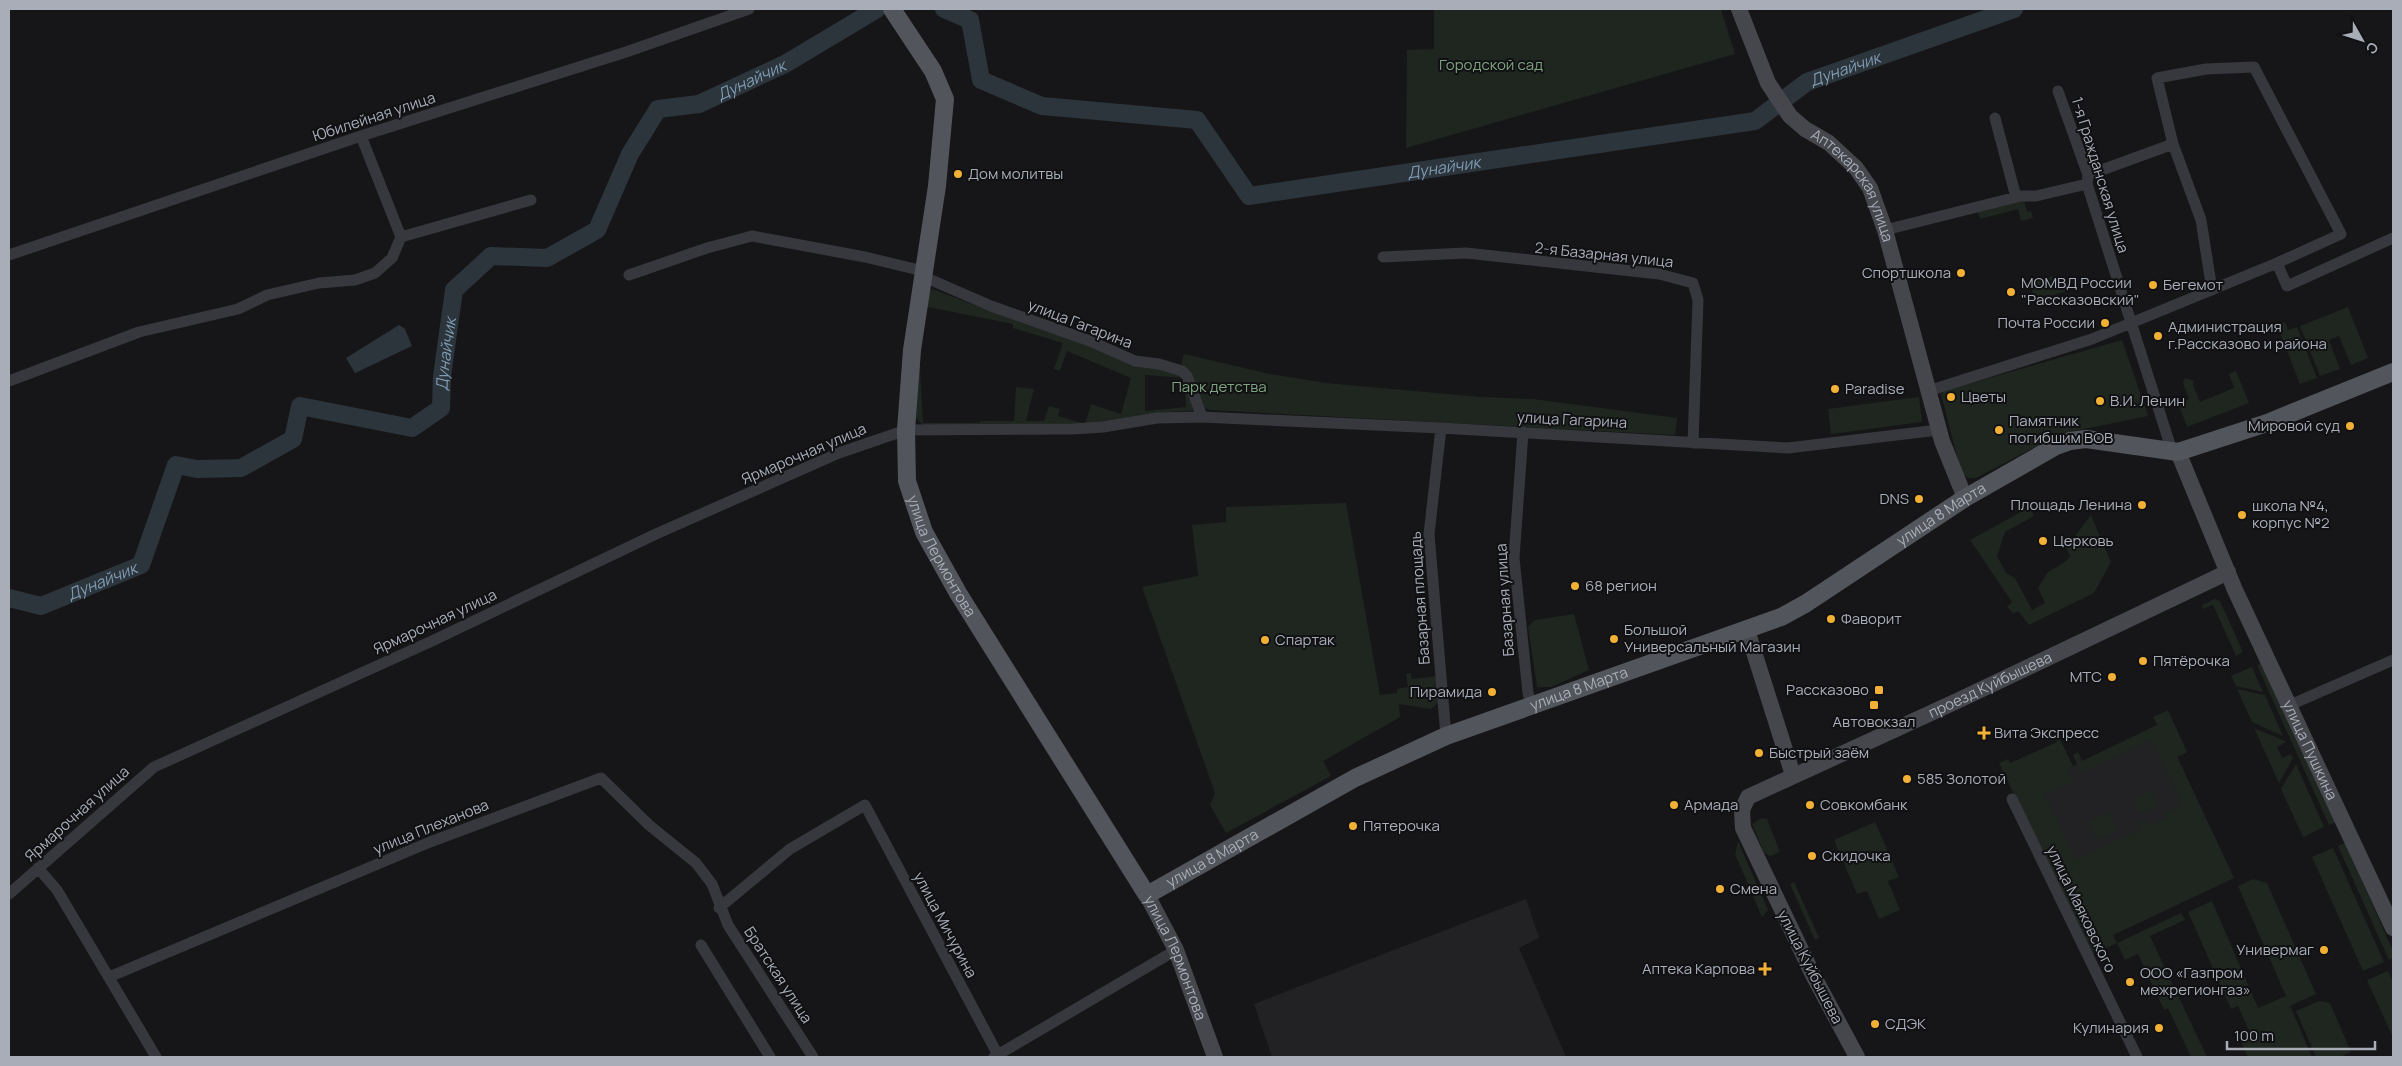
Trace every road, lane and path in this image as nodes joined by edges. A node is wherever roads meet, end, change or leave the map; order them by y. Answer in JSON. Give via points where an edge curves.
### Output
{"nodes":[{"id":1,"x":749,"y":9,"type":"edge"},
{"id":2,"x":892,"y":9,"type":"edge"},
{"id":3,"x":1739,"y":9,"type":"edge"},
{"id":4,"x":2058,"y":91,"type":"dead end"},
{"id":5,"x":1995,"y":118,"type":"dead end"},
{"id":6,"x":361,"y":136,"type":"junction"},
{"id":7,"x":2173,"y":144,"type":"junction"},
{"id":8,"x":2087,"y":180,"type":"junction"},
{"id":9,"x":2016,"y":197,"type":"junction"},
{"id":10,"x":531,"y":200,"type":"dead end"},
{"id":11,"x":1885,"y":230,"type":"junction"},
{"id":12,"x":400,"y":237,"type":"junction"},
{"id":13,"x":2393,"y":238,"type":"edge"},
{"id":14,"x":9,"y":255,"type":"edge"},
{"id":15,"x":1382,"y":257,"type":"dead end"},
{"id":16,"x":2277,"y":263,"type":"junction"},
{"id":17,"x":923,"y":274,"type":"junction"},
{"id":18,"x":629,"y":275,"type":"dead end"},
{"id":19,"x":2212,"y":290,"type":"junction"},
{"id":20,"x":2130,"y":325,"type":"junction"},
{"id":21,"x":2393,"y":372,"type":"edge"},
{"id":22,"x":9,"y":381,"type":"edge"},
{"id":23,"x":1928,"y":391,"type":"junction"},
{"id":24,"x":1202,"y":417,"type":"junction"},
{"id":25,"x":1442,"y":428,"type":"junction"},
{"id":26,"x":906,"y":430,"type":"junction"},
{"id":27,"x":1938,"y":430,"type":"junction"},
{"id":28,"x":1523,"y":432,"type":"junction"},
{"id":29,"x":2232,"y":435,"type":"dead end"},
{"id":30,"x":2214,"y":440,"type":"junction"},
{"id":31,"x":1693,"y":442,"type":"junction"},
{"id":32,"x":2175,"y":452,"type":"junction"},
{"id":33,"x":1966,"y":498,"type":"junction"},
{"id":34,"x":2228,"y":572,"type":"junction"},
{"id":35,"x":1746,"y":630,"type":"junction"},
{"id":36,"x":2393,"y":660,"type":"edge"},
{"id":37,"x":1532,"y":705,"type":"junction"},
{"id":38,"x":2290,"y":706,"type":"junction"},
{"id":39,"x":1446,"y":736,"type":"junction"},
{"id":40,"x":1794,"y":775,"type":"junction"},
{"id":41,"x":1751,"y":794,"type":"joint"},
{"id":42,"x":2012,"y":799,"type":"dead end"},
{"id":43,"x":38,"y":868,"type":"junction"},
{"id":44,"x":9,"y":894,"type":"edge"},
{"id":45,"x":1147,"y":895,"type":"junction"},
{"id":46,"x":719,"y":908,"type":"junction"},
{"id":47,"x":2393,"y":928,"type":"edge"},
{"id":48,"x":701,"y":945,"type":"dead end"},
{"id":49,"x":1176,"y":950,"type":"junction"},
{"id":50,"x":108,"y":977,"type":"junction"},
{"id":51,"x":997,"y":1056,"type":"edge"},
{"id":52,"x":156,"y":1057,"type":"edge"},
{"id":53,"x":770,"y":1057,"type":"edge"},
{"id":54,"x":814,"y":1057,"type":"edge"},
{"id":55,"x":1215,"y":1057,"type":"edge"},
{"id":56,"x":1856,"y":1057,"type":"edge"},
{"id":57,"x":2137,"y":1057,"type":"edge"}],
"edges":[{"from":1,"to":6,"type":"street","name":"Юбилейная улица","via":[[626,52]]},
{"from":2,"to":17,"type":"main road","name":"улица Лермонтова","via":[[933,71],[945,99],[937,186]]},
{"from":3,"to":11,"type":"street","name":"Аптекарская улица","via":[[1768,83],[1790,116],[1829,143],[1856,168],[1870,188]]},
{"from":4,"to":8,"type":"street","name":"1-я Гражданская улица"},
{"from":5,"to":9,"type":"street"},
{"from":6,"to":12,"type":"street"},
{"from":6,"to":14,"type":"street","name":"Юбилейная улица"},
{"from":7,"to":8,"type":"street"},
{"from":7,"to":16,"type":"street","via":[[2157,78],[2206,69],[2254,67],[2341,234]]},
{"from":7,"to":19,"type":"street","via":[[2201,220]]},
{"from":8,"to":9,"type":"street","via":[[2036,196]]},
{"from":8,"to":20,"type":"street","name":"1-я Гражданская улица"},
{"from":9,"to":11,"type":"street"},
{"from":10,"to":12,"type":"street"},
{"from":11,"to":23,"type":"street","name":"Аптекарская улица"},
{"from":12,"to":22,"type":"street","via":[[392,258],[375,273],[355,280],[319,283],[267,295],[238,309],[139,332]]},
{"from":13,"to":16,"type":"street","via":[[2287,286]]},
{"from":15,"to":31,"type":"street","name":"2-я Базарная улица","via":[[1466,253],[1659,274],[1692,284],[1698,300]]},
{"from":16,"to":19,"type":"street"},
{"from":17,"to":18,"type":"street","name":"улица Гагарина","via":[[865,257],[752,236]]},
{"from":17,"to":24,"type":"street","name":"улица Гагарина","via":[[991,306],[1090,341],[1135,361],[1182,371],[1187,376]]},
{"from":17,"to":26,"type":"main road","name":"улица Лермонтова","via":[[912,350]]},
{"from":19,"to":20,"type":"street"},
{"from":20,"to":23,"type":"street"},
{"from":20,"to":32,"type":"street","name":"1-я Гражданская улица"},
{"from":21,"to":30,"type":"main road","via":[[2268,423]]},
{"from":23,"to":27,"type":"street","name":"Аптекарская улица"},
{"from":24,"to":25,"type":"street","name":"улица Гагарина"},
{"from":24,"to":26,"type":"street","name":"улица Гагарина","via":[[1157,418],[1074,429]]},
{"from":25,"to":28,"type":"street","name":"улица Гагарина"},
{"from":25,"to":39,"type":"street","name":"Базарная площадь","via":[[1429,534]]},
{"from":26,"to":43,"type":"street","name":"Ярмарочная улица","via":[[839,453],[656,534],[432,641],[154,767]]},
{"from":26,"to":45,"type":"main road","name":"улица Лермонтова","via":[[907,481],[924,532],[963,601]]},
{"from":27,"to":31,"type":"street","name":"улица Гагарина","via":[[1788,448]]},
{"from":27,"to":33,"type":"street","name":"Аптекарская улица"},
{"from":28,"to":31,"type":"street","name":"улица Гагарина"},
{"from":28,"to":37,"type":"street","name":"Базарная улица","via":[[1514,558],[1528,693]]},
{"from":29,"to":30,"type":"main road"},
{"from":30,"to":32,"type":"main road"},
{"from":32,"to":33,"type":"main road","name":"улица 8 Марта","via":[[2086,440],[2070,441]]},
{"from":32,"to":34,"type":"street"},
{"from":33,"to":35,"type":"main road","name":"улица 8 Марта","via":[[1805,604]]},
{"from":34,"to":38,"type":"street","name":"улица Пушкина"},
{"from":34,"to":40,"type":"street","name":"проезд Куйбышева","via":[[1957,702]]},
{"from":35,"to":37,"type":"main road","name":"улица 8 Марта"},
{"from":35,"to":40,"type":"street"},
{"from":36,"to":38,"type":"street"},
{"from":37,"to":39,"type":"main road","name":"улица 8 Марта"},
{"from":38,"to":47,"type":"street","name":"улица Пушкина"},
{"from":39,"to":45,"type":"main road","name":"улица 8 Марта","via":[[1355,778]]},
{"from":40,"to":41,"type":"street","name":"проезд Куйбышева"},
{"from":41,"to":56,"type":"street","name":"улица Куйбышева","via":[[1743,805],[1743,828]]},
{"from":42,"to":57,"type":"street","name":"улица Маяковского"},
{"from":43,"to":44,"type":"street","name":"Ярмарочная улица"},
{"from":43,"to":50,"type":"street","via":[[57,890]]},
{"from":45,"to":49,"type":"street","name":"улица Лермонтова"},
{"from":46,"to":50,"type":"street","name":"улица Плеханова","via":[[712,884],[696,862],[649,825],[601,778],[430,842]]},
{"from":46,"to":51,"type":"street","name":"улица Мичурина","via":[[790,849],[865,805]]},
{"from":46,"to":54,"type":"street","name":"Братская улица"},
{"from":48,"to":53,"type":"street"},
{"from":49,"to":51,"type":"street"},
{"from":49,"to":55,"type":"street","name":"улица Лермонтова"},
{"from":50,"to":52,"type":"street"}]}
